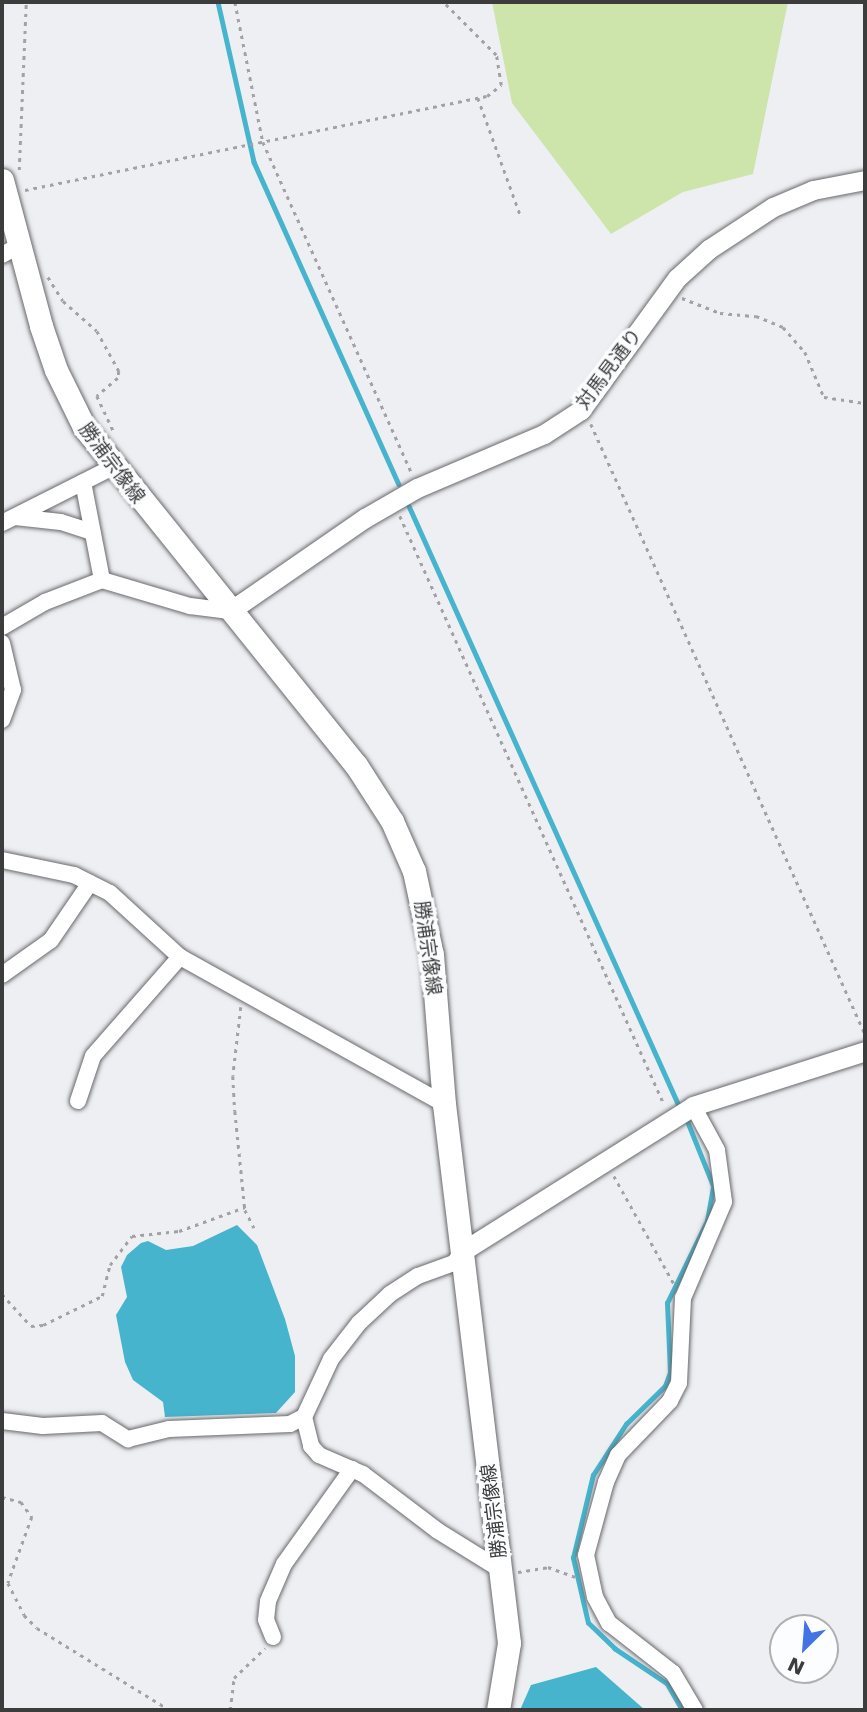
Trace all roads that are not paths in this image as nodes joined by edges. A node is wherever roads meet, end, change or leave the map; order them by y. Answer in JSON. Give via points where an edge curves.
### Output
{"nodes":[{"id":1,"x":865,"y":180,"type":"edge"},
{"id":2,"x":12,"y":185,"type":"edge"},
{"id":3,"x":10,"y":251,"type":"edge"},
{"id":4,"x":113,"y":467,"type":"junction"},
{"id":5,"x":82,"y":482,"type":"junction"},
{"id":6,"x":8,"y":520,"type":"edge"},
{"id":7,"x":92,"y":531,"type":"junction"},
{"id":8,"x":102,"y":580,"type":"junction"},
{"id":9,"x":229,"y":611,"type":"junction"},
{"id":10,"x":2,"y":627,"type":"edge"},
{"id":11,"x":2,"y":643,"type":"edge"},
{"id":12,"x":2,"y":720,"type":"edge"},
{"id":13,"x":2,"y":860,"type":"edge"},
{"id":14,"x":90,"y":883,"type":"junction"},
{"id":15,"x":180,"y":957,"type":"junction"},
{"id":16,"x":2,"y":975,"type":"edge"},
{"id":17,"x":865,"y":1051,"type":"edge"},
{"id":18,"x":78,"y":1101,"type":"dead end"},
{"id":19,"x":444,"y":1104,"type":"junction"},
{"id":20,"x":682,"y":1113,"type":"junction"},
{"id":21,"x":463,"y":1251,"type":"junction"},
{"id":22,"x":304,"y":1417,"type":"junction"},
{"id":23,"x":2,"y":1421,"type":"edge"},
{"id":24,"x":352,"y":1469,"type":"junction"},
{"id":25,"x":501,"y":1570,"type":"junction"},
{"id":26,"x":273,"y":1637,"type":"road end"},
{"id":27,"x":498,"y":1710,"type":"edge"},
{"id":28,"x":695,"y":1710,"type":"edge"}],
"edges":[{"from":1,"to":9,"type":"street","name":"対馬見通り","via":[[813,190],[773,207],[709,249],[665,294],[581,410],[544,434],[393,502]]},
{"from":2,"to":3,"type":"main road","name":"勝浦宗像線"},
{"from":3,"to":4,"type":"main road","name":"勝浦宗像線","via":[[56,370],[85,428]]},
{"from":4,"to":5,"type":"street"},
{"from":4,"to":9,"type":"main road","name":"勝浦宗像線"},
{"from":5,"to":6,"type":"street"},
{"from":5,"to":7,"type":"street"},
{"from":6,"to":7,"type":"street","via":[[61,522]]},
{"from":7,"to":8,"type":"street"},
{"from":8,"to":9,"type":"street","via":[[190,606]]},
{"from":8,"to":10,"type":"street","via":[[45,602]]},
{"from":9,"to":19,"type":"main road","name":"勝浦宗像線","via":[[356,765],[398,834],[427,918]]},
{"from":11,"to":12,"type":"street","via":[[13,691]]},
{"from":13,"to":14,"type":"street","via":[[75,875]]},
{"from":14,"to":15,"type":"street","via":[[132,910]]},
{"from":14,"to":16,"type":"street","via":[[51,940]]},
{"from":15,"to":18,"type":"street","via":[[93,1056]]},
{"from":15,"to":19,"type":"street"},
{"from":17,"to":20,"type":"street"},
{"from":19,"to":21,"type":"main road","name":"勝浦宗像線"},
{"from":20,"to":21,"type":"street"},
{"from":20,"to":28,"type":"street","via":[[717,1150],[724,1202],[683,1298],[679,1383],[670,1401],[618,1455],[589,1539],[589,1575],[609,1622],[673,1673]]},
{"from":21,"to":22,"type":"street","via":[[454,1263],[418,1276],[390,1294],[346,1336]]},
{"from":21,"to":25,"type":"main road","name":"勝浦宗像線"},
{"from":22,"to":23,"type":"street","via":[[273,1427],[205,1425],[128,1440],[102,1423],[43,1426]]},
{"from":22,"to":24,"type":"street","via":[[311,1446],[319,1455]]},
{"from":24,"to":25,"type":"street"},
{"from":24,"to":26,"type":"street","via":[[284,1564],[268,1601],[266,1620]]},
{"from":25,"to":27,"type":"main road","name":"勝浦宗像線","via":[[509,1643]]}]}
